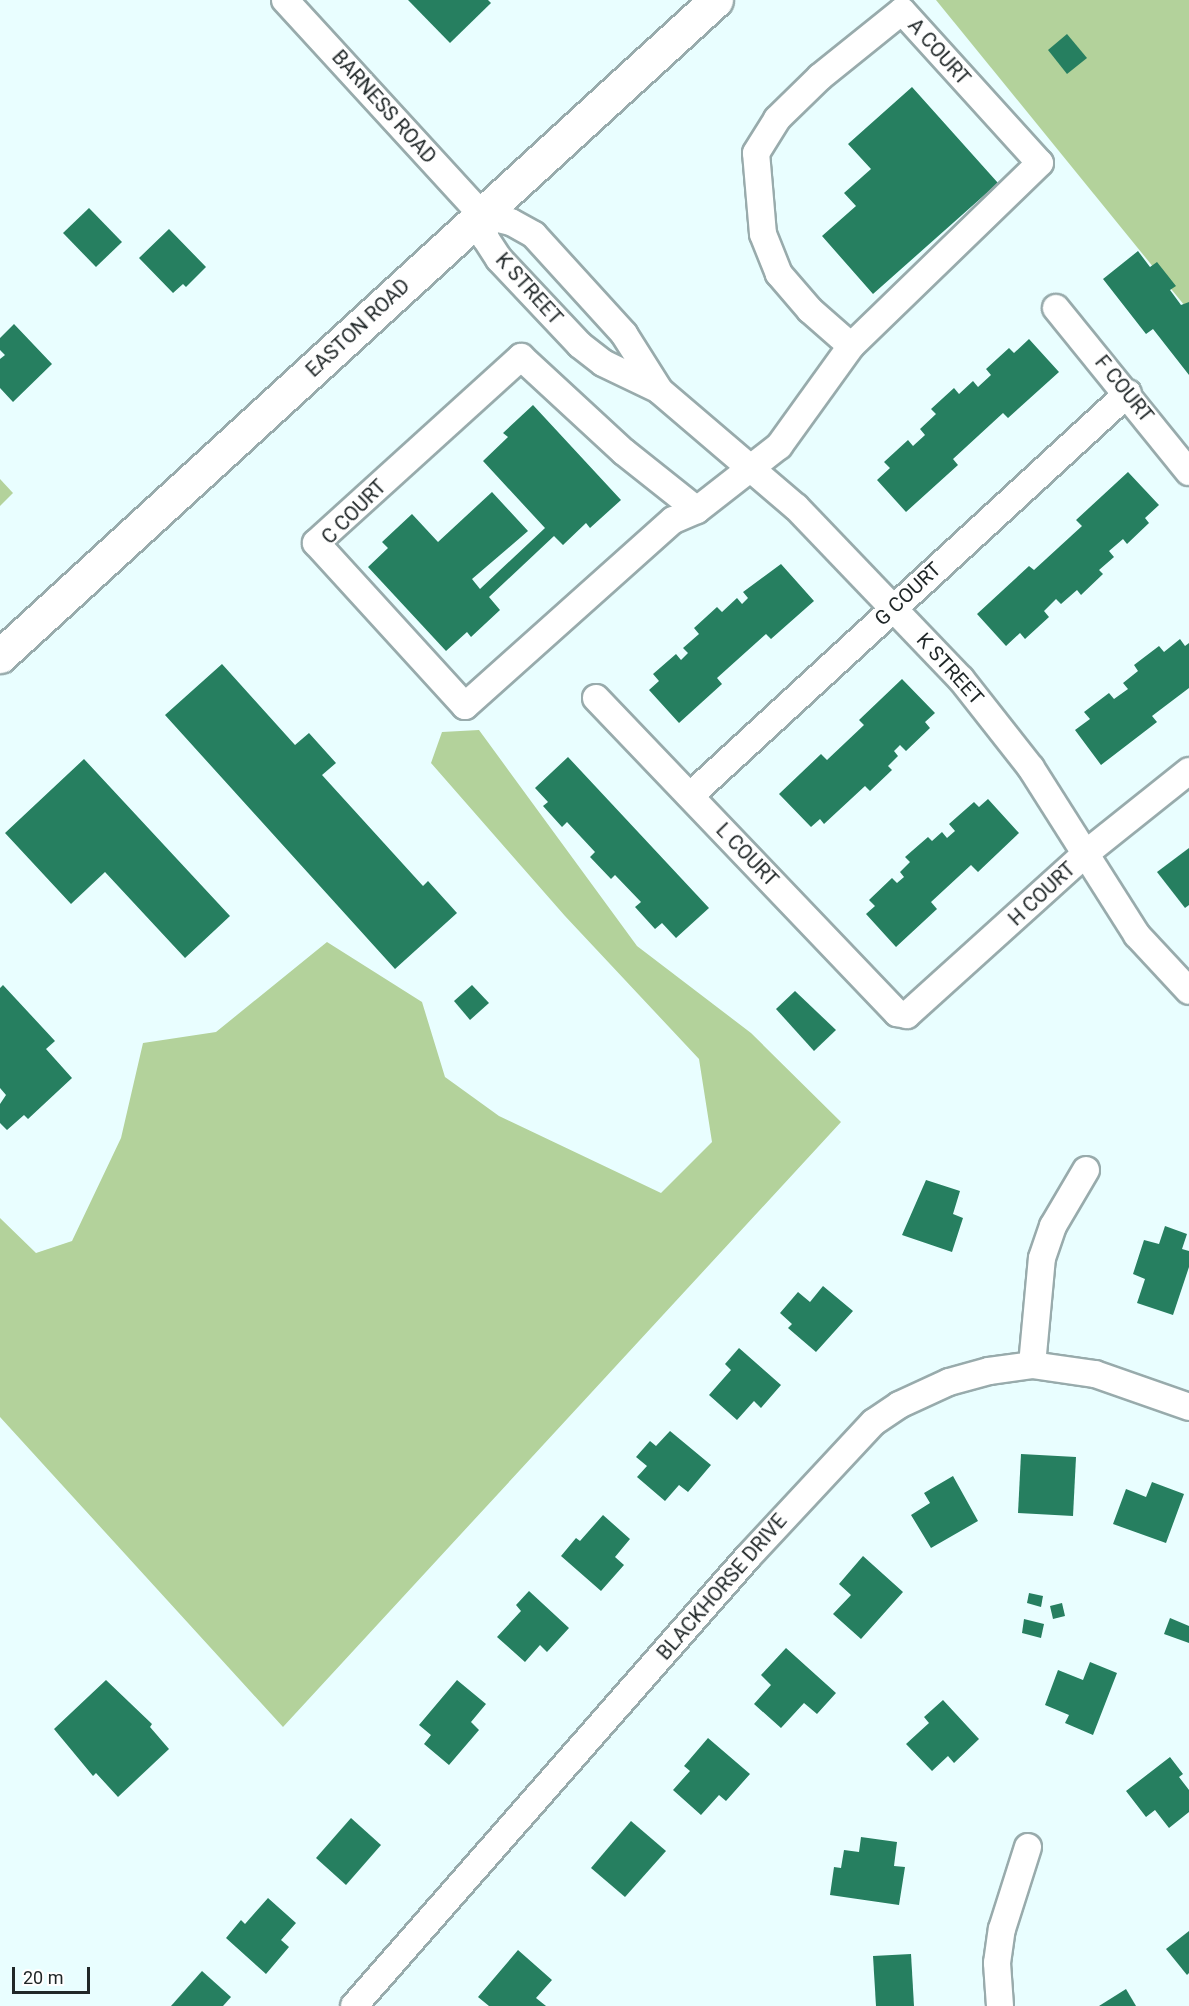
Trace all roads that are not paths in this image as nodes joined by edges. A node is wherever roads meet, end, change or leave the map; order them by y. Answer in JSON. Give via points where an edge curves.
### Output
{"nodes":[{"id":1,"x":285,"y":0,"type":"edge"},
{"id":2,"x":716,"y":0,"type":"edge"},
{"id":3,"x":482,"y":215,"type":"junction"},
{"id":4,"x":1056,"y":308,"type":"dead end"},
{"id":5,"x":851,"y":346,"type":"junction"},
{"id":6,"x":660,"y":391,"type":"junction"},
{"id":7,"x":1128,"y":393,"type":"junction"},
{"id":8,"x":749,"y":470,"type":"junction"},
{"id":9,"x":1189,"y":472,"type":"edge"},
{"id":10,"x":697,"y":510,"type":"junction"},
{"id":11,"x":894,"y":607,"type":"junction"},
{"id":12,"x":0,"y":656,"type":"edge"},
{"id":13,"x":596,"y":698,"type":"dead end"},
{"id":14,"x":1189,"y":771,"type":"edge"},
{"id":15,"x":690,"y":796,"type":"junction"},
{"id":16,"x":1085,"y":854,"type":"junction"},
{"id":17,"x":1189,"y":991,"type":"edge"},
{"id":18,"x":897,"y":1013,"type":"joint"},
{"id":19,"x":1086,"y":1170,"type":"dead end"},
{"id":20,"x":1032,"y":1365,"type":"junction"},
{"id":21,"x":1189,"y":1407,"type":"edge"},
{"id":22,"x":1028,"y":1847,"type":"dead end"},
{"id":23,"x":354,"y":2006,"type":"edge"},
{"id":24,"x":1000,"y":2006,"type":"edge"}],
"edges":[{"from":1,"to":3,"type":"street","name":"BARNESS ROAD"},
{"from":2,"to":3,"type":"highway","name":"EASTON ROAD"},
{"from":3,"to":6,"type":"street","name":"K STREET","via":[[511,222],[534,235],[624,334]]},
{"from":3,"to":6,"type":"street","name":"K STREET","via":[[486,238],[499,259],[580,345],[603,363]]},
{"from":3,"to":12,"type":"highway","name":"EASTON ROAD"},
{"from":4,"to":7,"type":"street","name":"F COURT"},
{"from":5,"to":5,"type":"street","name":"A COURT","via":[[1040,163],[902,11],[820,77],[777,119],[756,153],[763,234],[779,274],[810,310]]},
{"from":5,"to":8,"type":"street","name":"A COURT","via":[[779,446]]},
{"from":6,"to":8,"type":"street","name":"K STREET"},
{"from":7,"to":9,"type":"street","name":"F COURT"},
{"from":7,"to":11,"type":"street","name":"G COURT"},
{"from":8,"to":10,"type":"street","name":"C COURT"},
{"from":8,"to":11,"type":"street","name":"K STREET","via":[[796,507]]},
{"from":10,"to":10,"type":"street","name":"C COURT","via":[[673,520],[465,706],[316,543],[521,357],[624,452]]},
{"from":11,"to":15,"type":"street","name":"G COURT"},
{"from":11,"to":16,"type":"street","name":"K STREET","via":[[1004,729]]},
{"from":13,"to":15,"type":"street","name":"L COURT"},
{"from":14,"to":16,"type":"street","name":"H COURT"},
{"from":15,"to":18,"type":"street","name":"L COURT"},
{"from":16,"to":17,"type":"street","name":"K STREET","via":[[1137,935]]},
{"from":16,"to":18,"type":"street","name":"H COURT","via":[[918,1008],[907,1015]]},
{"from":19,"to":20,"type":"street","via":[[1053,1226],[1042,1258]]},
{"from":20,"to":21,"type":"street","name":"BLACKHORSE DRIVE","via":[[1095,1374]]},
{"from":20,"to":23,"type":"street","name":"BLACKHORSE DRIVE","via":[[949,1382],[899,1405],[851,1444]]},
{"from":22,"to":24,"type":"street","via":[[1002,1929],[997,1963]]}]}
